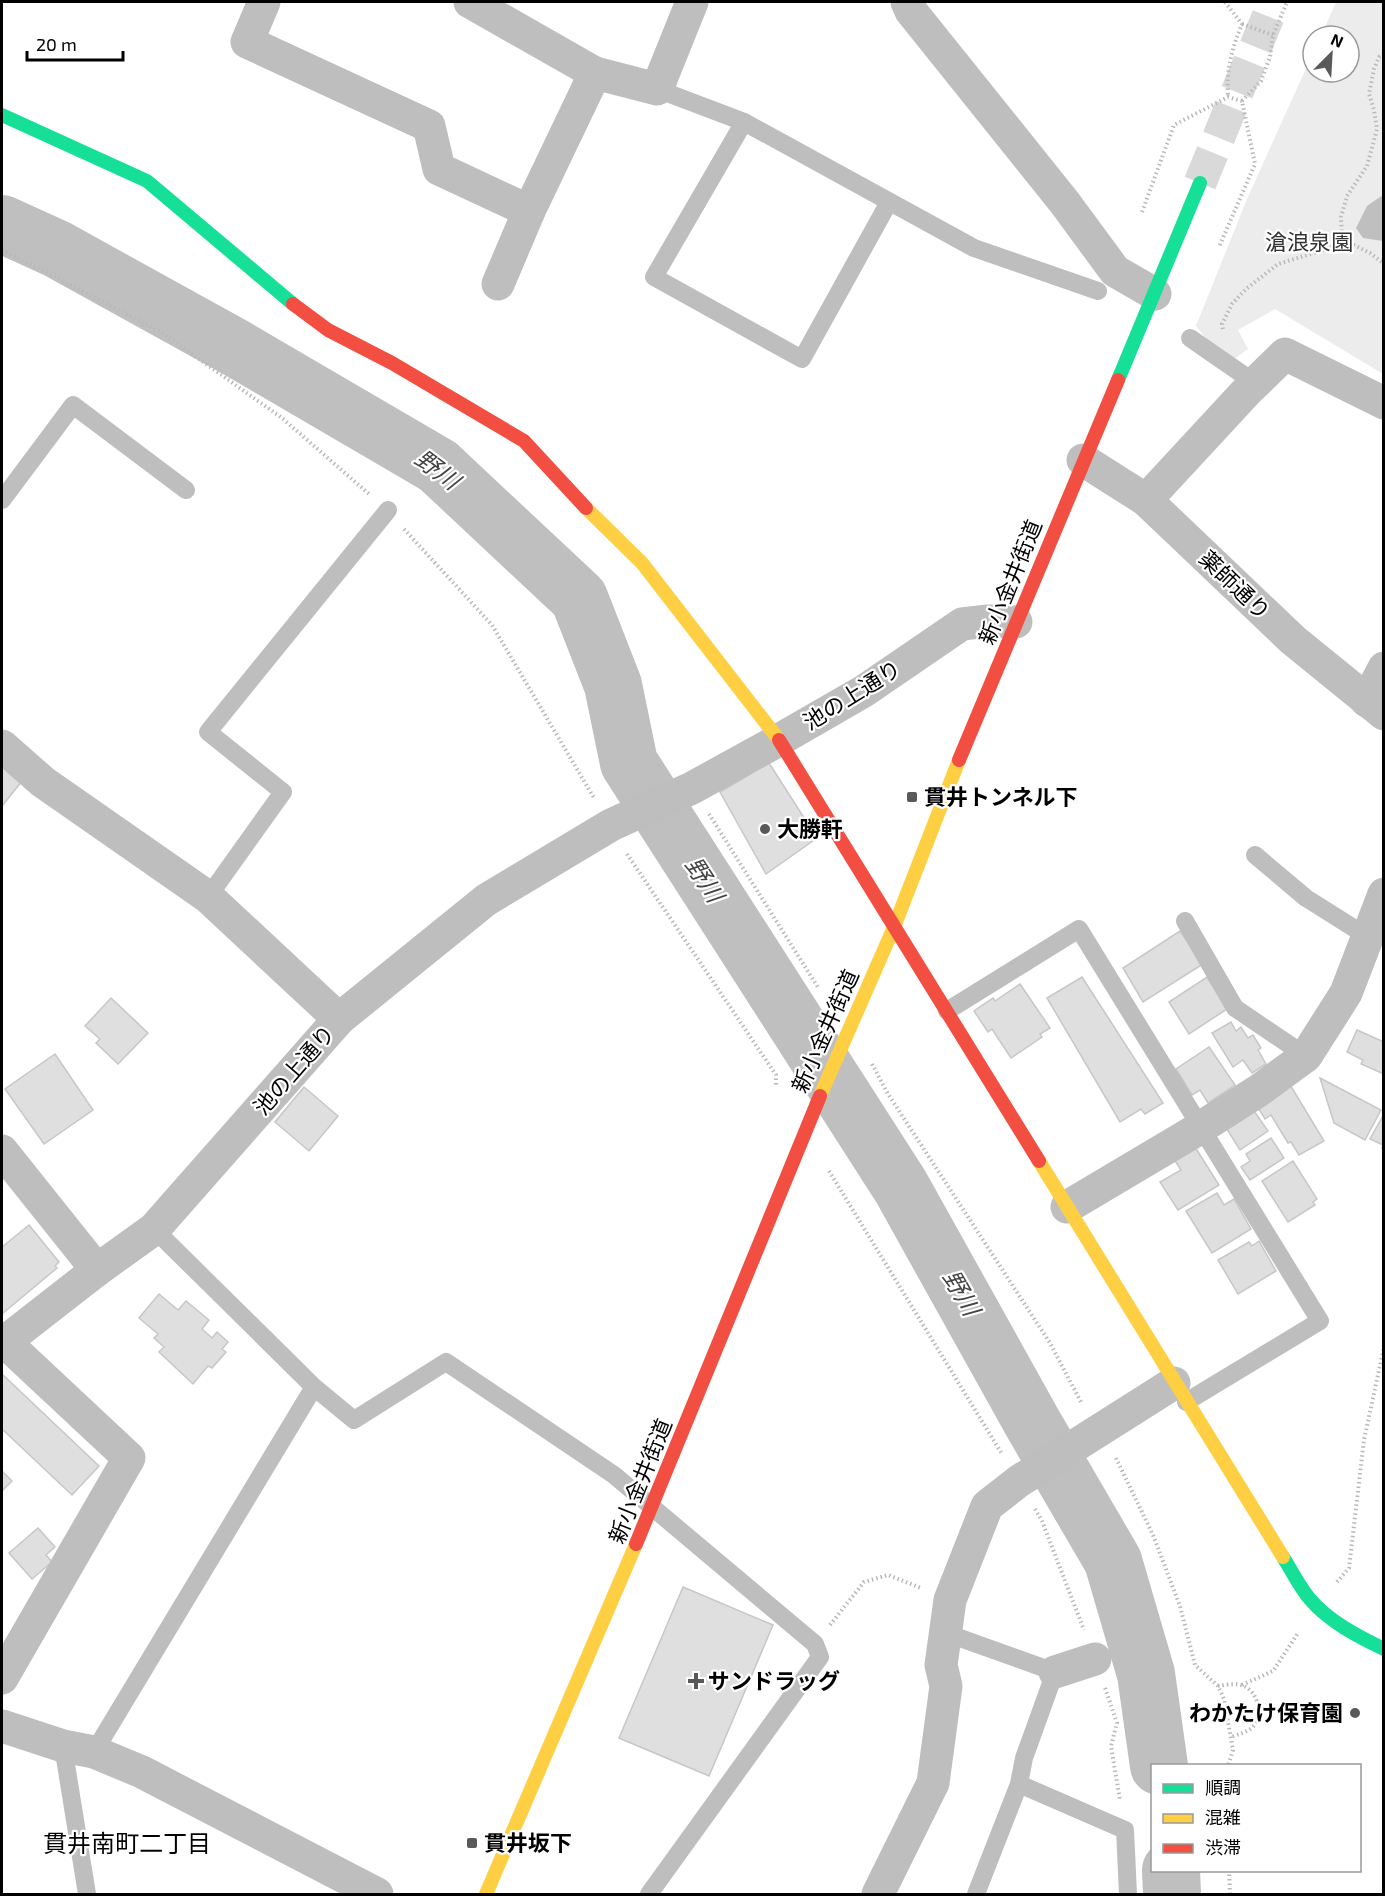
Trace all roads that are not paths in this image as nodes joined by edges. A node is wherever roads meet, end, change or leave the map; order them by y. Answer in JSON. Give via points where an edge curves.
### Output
{"nodes":[{"id":1,"x":264,"y":2,"type":"edge"},
{"id":2,"x":470,"y":2,"type":"edge"},
{"id":3,"x":692,"y":2,"type":"edge"},
{"id":4,"x":907,"y":2,"type":"edge"},
{"id":5,"x":595,"y":73,"type":"junction"},
{"id":6,"x":657,"y":89,"type":"junction"},
{"id":7,"x":2,"y":115,"type":"edge"},
{"id":8,"x":744,"y":122,"type":"junction"},
{"id":9,"x":1200,"y":183,"type":"tunnel mouth"},
{"id":10,"x":890,"y":202,"type":"junction"},
{"id":11,"x":529,"y":211,"type":"junction"},
{"id":12,"x":498,"y":284,"type":"dead end"},
{"id":13,"x":1098,"y":291,"type":"dead end"},
{"id":14,"x":1155,"y":294,"type":"junction"},
{"id":15,"x":1190,"y":338,"type":"dead end"},
{"id":16,"x":1246,"y":377,"type":"junction"},
{"id":17,"x":1383,"y":403,"type":"edge"},
{"id":18,"x":1083,"y":460,"type":"junction"},
{"id":19,"x":186,"y":490,"type":"dead end"},
{"id":20,"x":2,"y":500,"type":"edge"},
{"id":21,"x":1146,"y":500,"type":"junction"},
{"id":22,"x":388,"y":510,"type":"road end"},
{"id":23,"x":1016,"y":622,"type":"junction"},
{"id":24,"x":1383,"y":668,"type":"edge"},
{"id":25,"x":1375,"y":708,"type":"edge"},
{"id":26,"x":779,"y":740,"type":"junction"},
{"id":27,"x":2,"y":746,"type":"edge"},
{"id":28,"x":1255,"y":855,"type":"dead end"},
{"id":29,"x":1383,"y":894,"type":"edge"},
{"id":30,"x":208,"y":897,"type":"junction"},
{"id":31,"x":1185,"y":921,"type":"dead end"},
{"id":32,"x":894,"y":927,"type":"junction"},
{"id":33,"x":1368,"y":937,"type":"junction"},
{"id":34,"x":947,"y":1011,"type":"junction"},
{"id":35,"x":339,"y":1018,"type":"junction"},
{"id":36,"x":1306,"y":1056,"type":"junction"},
{"id":37,"x":1200,"y":1128,"type":"junction"},
{"id":38,"x":2,"y":1151,"type":"edge"},
{"id":39,"x":1067,"y":1207,"type":"junction"},
{"id":40,"x":154,"y":1229,"type":"junction"},
{"id":41,"x":97,"y":1270,"type":"junction"},
{"id":42,"x":3,"y":1343,"type":"edge"},
{"id":43,"x":314,"y":1387,"type":"junction"},
{"id":44,"x":1180,"y":1393,"type":"junction"},
{"id":45,"x":652,"y":1506,"type":"junction"},
{"id":46,"x":946,"y":1633,"type":"junction"},
{"id":47,"x":1383,"y":1648,"type":"edge"},
{"id":48,"x":1095,"y":1659,"type":"dead end"},
{"id":49,"x":1055,"y":1672,"type":"junction"},
{"id":50,"x":2,"y":1678,"type":"edge"},
{"id":51,"x":2,"y":1726,"type":"edge"},
{"id":52,"x":78,"y":1749,"type":"junction"},
{"id":53,"x":1019,"y":1784,"type":"junction"},
{"id":54,"x":366,"y":1892,"type":"edge"},
{"id":55,"x":87,"y":1894,"type":"edge"},
{"id":56,"x":486,"y":1894,"type":"edge"},
{"id":57,"x":649,"y":1894,"type":"edge"},
{"id":58,"x":878,"y":1894,"type":"edge"},
{"id":59,"x":976,"y":1894,"type":"edge"},
{"id":60,"x":1128,"y":1894,"type":"edge"}],
"edges":[{"from":1,"to":11,"type":"street","via":[[247,42],[429,126],[439,170]]},
{"from":2,"to":5,"type":"street"},
{"from":3,"to":6,"type":"street"},
{"from":4,"to":14,"type":"street","via":[[910,11],[1065,203],[1114,271]]},
{"from":5,"to":6,"type":"street"},
{"from":5,"to":11,"type":"street"},
{"from":6,"to":8,"type":"lane"},
{"from":7,"to":26,"type":"street","via":[[147,181],[328,330],[524,441],[642,563]]},
{"from":8,"to":10,"type":"lane"},
{"from":8,"to":10,"type":"lane","via":[[654,277],[802,359]]},
{"from":9,"to":14,"type":"street","name":"新小金井街道"},
{"from":10,"to":13,"type":"lane","via":[[974,248]]},
{"from":11,"to":12,"type":"street"},
{"from":14,"to":18,"type":"street","name":"新小金井街道"},
{"from":15,"to":16,"type":"lane"},
{"from":16,"to":17,"type":"street","via":[[1285,354]]},
{"from":16,"to":21,"type":"street"},
{"from":18,"to":21,"type":"street","name":"薬師通り"},
{"from":18,"to":23,"type":"street","name":"新小金井街道"},
{"from":19,"to":20,"type":"lane","via":[[73,405]]},
{"from":21,"to":25,"type":"street","name":"薬師通り","via":[[1293,640]]},
{"from":22,"to":30,"type":"lane","via":[[208,732],[283,792]]},
{"from":23,"to":26,"type":"street","name":"池の上通り","via":[[962,624],[864,691]]},
{"from":23,"to":32,"type":"street","name":"新小金井街道"},
{"from":24,"to":25,"type":"street"},
{"from":26,"to":32,"type":"street"},
{"from":26,"to":35,"type":"street","name":"池の上通り","via":[[692,788],[610,825],[486,900]]},
{"from":27,"to":30,"type":"street","via":[[43,782]]},
{"from":28,"to":33,"type":"lane","via":[[1305,898]]},
{"from":29,"to":33,"type":"street"},
{"from":30,"to":35,"type":"street"},
{"from":31,"to":36,"type":"lane","via":[[1235,1008]]},
{"from":32,"to":34,"type":"street"},
{"from":32,"to":45,"type":"street","name":"新小金井街道","via":[[804,1133]]},
{"from":33,"to":36,"type":"street","via":[[1346,993]]},
{"from":34,"to":37,"type":"lane","via":[[1078,929]]},
{"from":34,"to":39,"type":"street"},
{"from":35,"to":40,"type":"street","name":"池の上通り"},
{"from":36,"to":37,"type":"street"},
{"from":37,"to":39,"type":"street"},
{"from":37,"to":44,"type":"lane","via":[[1320,1321]]},
{"from":38,"to":41,"type":"street"},
{"from":39,"to":44,"type":"street"},
{"from":40,"to":41,"type":"street","name":"池の上通り"},
{"from":40,"to":43,"type":"lane"},
{"from":41,"to":42,"type":"street","name":"池の上通り"},
{"from":42,"to":50,"type":"street","via":[[129,1458]]},
{"from":43,"to":45,"type":"lane","via":[[354,1420],[446,1362],[614,1475]]},
{"from":43,"to":52,"type":"lane"},
{"from":44,"to":46,"type":"street","via":[[1097,1432],[987,1506],[950,1600]]},
{"from":44,"to":47,"type":"street","via":[[1308,1597],[1356,1636]]},
{"from":45,"to":56,"type":"street","name":"新小金井街道"},
{"from":45,"to":57,"type":"lane","via":[[816,1644],[820,1657]]},
{"from":46,"to":49,"type":"lane"},
{"from":46,"to":58,"type":"street","via":[[940,1665],[945,1686],[933,1783]]},
{"from":48,"to":49,"type":"street"},
{"from":49,"to":53,"type":"lane","via":[[1024,1758]]},
{"from":51,"to":52,"type":"street"},
{"from":52,"to":54,"type":"street","via":[[169,1785]]},
{"from":52,"to":55,"type":"lane"},
{"from":53,"to":59,"type":"lane"},
{"from":53,"to":60,"type":"lane","via":[[1125,1830]]}]}
